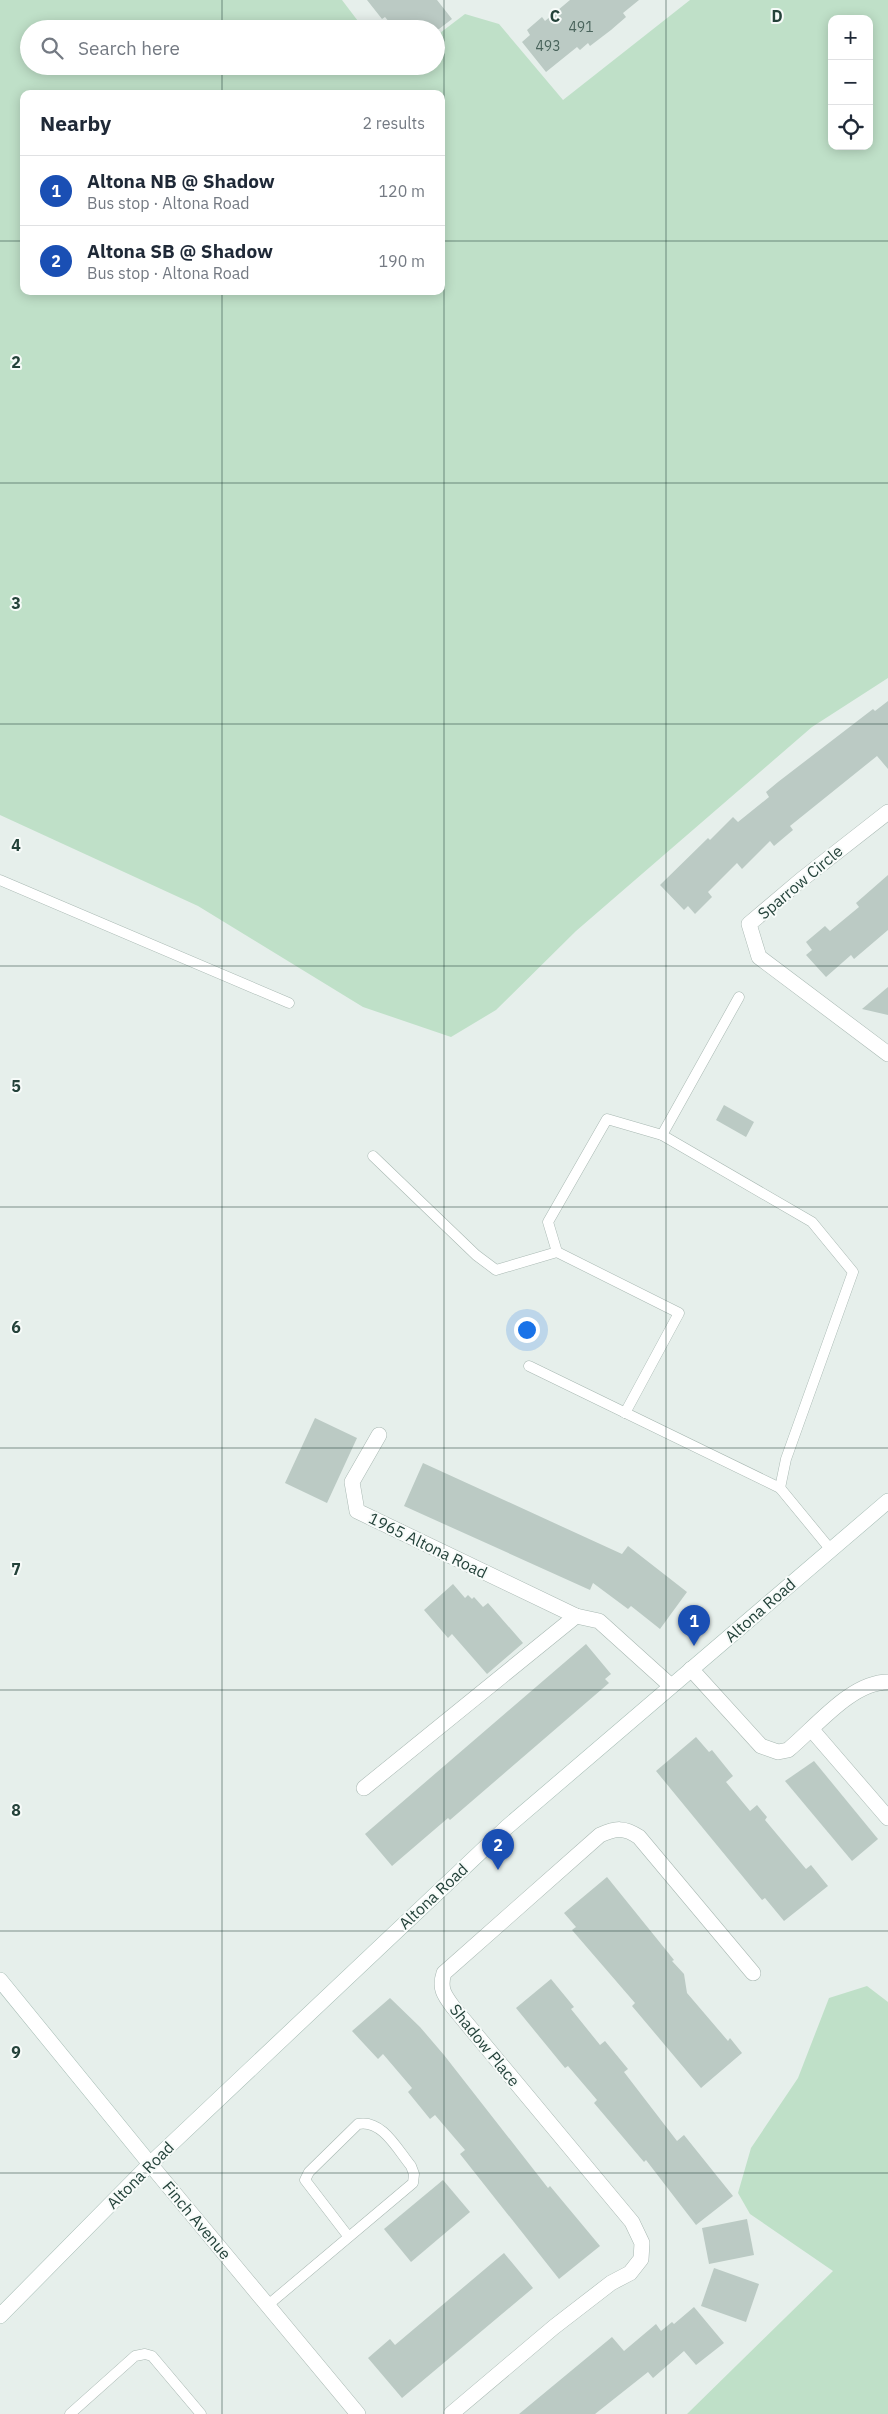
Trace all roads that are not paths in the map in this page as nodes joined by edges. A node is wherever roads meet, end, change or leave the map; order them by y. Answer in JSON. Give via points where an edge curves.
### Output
{"nodes":[{"id":1,"x":888,"y":812,"type":"edge"},
{"id":2,"x":0,"y":880,"type":"edge"},
{"id":3,"x":740,"y":997,"type":"dead end"},
{"id":4,"x":289,"y":1003,"type":"dead end"},
{"id":5,"x":888,"y":1054,"type":"edge"},
{"id":6,"x":662,"y":1135,"type":"junction"},
{"id":7,"x":372,"y":1156,"type":"dead end"},
{"id":8,"x":557,"y":1252,"type":"junction"},
{"id":9,"x":529,"y":1366,"type":"dead end"},
{"id":10,"x":625,"y":1413,"type":"junction"},
{"id":11,"x":379,"y":1435,"type":"dead end"},
{"id":12,"x":780,"y":1488,"type":"junction"},
{"id":13,"x":888,"y":1500,"type":"edge"},
{"id":14,"x":831,"y":1550,"type":"junction"},
{"id":15,"x":576,"y":1616,"type":"junction"},
{"id":16,"x":691,"y":1669,"type":"junction"},
{"id":17,"x":888,"y":1682,"type":"edge"},
{"id":18,"x":671,"y":1686,"type":"junction"},
{"id":19,"x":812,"y":1730,"type":"junction"},
{"id":20,"x":364,"y":1788,"type":"dead end"},
{"id":21,"x":888,"y":1818,"type":"edge"},
{"id":22,"x":753,"y":1973,"type":"dead end"},
{"id":23,"x":0,"y":1980,"type":"edge"},
{"id":24,"x":150,"y":2164,"type":"junction"},
{"id":25,"x":348,"y":2236,"type":"junction"},
{"id":26,"x":268,"y":2304,"type":"junction"},
{"id":27,"x":0,"y":2316,"type":"edge"},
{"id":28,"x":70,"y":2414,"type":"edge"},
{"id":29,"x":201,"y":2414,"type":"edge"},
{"id":30,"x":358,"y":2414,"type":"edge"},
{"id":31,"x":451,"y":2414,"type":"edge"}],
"edges":[{"from":1,"to":5,"type":"street","name":"Sparrow Circle","via":[[749,924],[759,957]]},
{"from":2,"to":4,"type":"lane"},
{"from":3,"to":6,"type":"lane"},
{"from":6,"to":8,"type":"lane","via":[[607,1119],[548,1222]]},
{"from":6,"to":12,"type":"lane","via":[[812,1222],[853,1272],[786,1459]]},
{"from":7,"to":8,"type":"lane","via":[[496,1270]]},
{"from":8,"to":10,"type":"lane","via":[[679,1314]]},
{"from":9,"to":10,"type":"lane"},
{"from":10,"to":12,"type":"lane"},
{"from":11,"to":15,"type":"street","name":"1965 Altona Road","via":[[352,1482],[357,1511]]},
{"from":12,"to":14,"type":"lane"},
{"from":13,"to":14,"type":"street","name":"Altona Road"},
{"from":14,"to":16,"type":"street","name":"Altona Road"},
{"from":15,"to":18,"type":"street","name":"1965 Altona Road","via":[[599,1620]]},
{"from":15,"to":20,"type":"street"},
{"from":16,"to":18,"type":"street","name":"Altona Road"},
{"from":16,"to":19,"type":"street","via":[[761,1746],[778,1752],[788,1750]]},
{"from":17,"to":19,"type":"street","via":[[872,1683],[858,1689]]},
{"from":18,"to":24,"type":"street","name":"Altona Road","via":[[500,1834]]},
{"from":19,"to":21,"type":"street"},
{"from":22,"to":31,"type":"street","name":"Shadow Place","via":[[639,1837],[627,1829],[615,1829],[600,1835],[444,1973],[442,1992],[632,2222],[642,2243],[641,2259],[630,2273],[611,2283],[554,2327]]},
{"from":23,"to":24,"type":"street","name":"Finch Avenue"},
{"from":24,"to":26,"type":"street","name":"Finch Avenue"},
{"from":24,"to":27,"type":"street","name":"Altona Road"},
{"from":25,"to":25,"type":"lane","via":[[306,2180],[309,2172],[358,2124],[368,2122],[378,2126],[411,2166],[413,2183]]},
{"from":25,"to":26,"type":"lane"},
{"from":26,"to":30,"type":"street","name":"Finch Avenue"},
{"from":28,"to":29,"type":"lane","via":[[135,2356],[145,2354],[152,2356]]}]}
